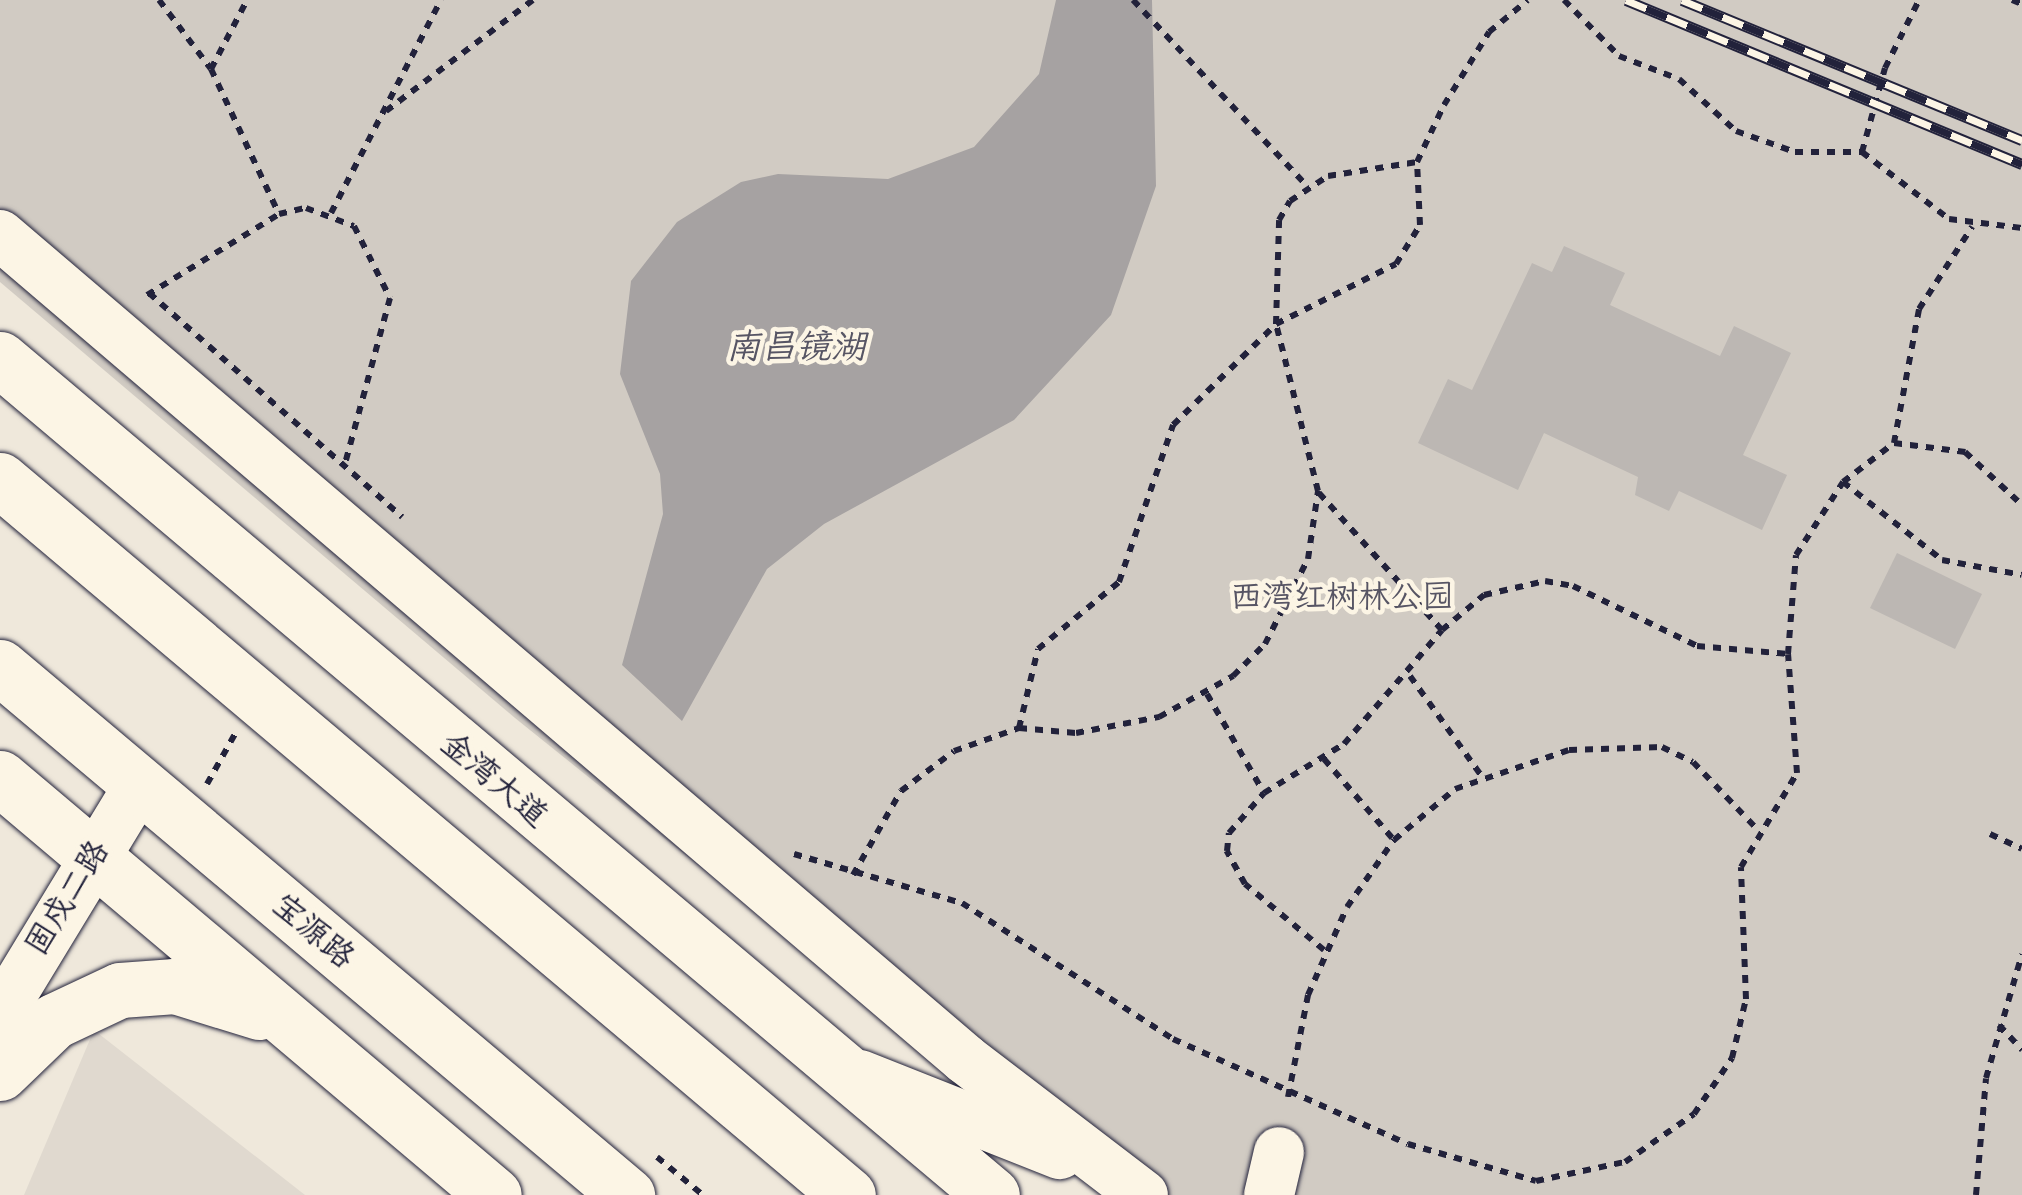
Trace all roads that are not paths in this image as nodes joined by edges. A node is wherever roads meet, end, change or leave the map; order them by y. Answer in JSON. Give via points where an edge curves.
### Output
{"nodes":[{"id":1,"x":0,"y":235,"type":"edge"},
{"id":2,"x":0,"y":360,"type":"edge"},
{"id":3,"x":0,"y":480,"type":"edge"},
{"id":4,"x":0,"y":666,"type":"edge"},
{"id":5,"x":0,"y":778,"type":"edge"},
{"id":6,"x":139,"y":785,"type":"junction"},
{"id":7,"x":93,"y":856,"type":"junction"},
{"id":8,"x":0,"y":1014,"type":"edge"},
{"id":9,"x":316,"y":1045,"type":"junction"},
{"id":10,"x":823,"y":1061,"type":"junction"},
{"id":11,"x":0,"y":1072,"type":"edge"},
{"id":12,"x":1131,"y":1187,"type":"edge"},
{"id":13,"x":494,"y":1195,"type":"edge"},
{"id":14,"x":627,"y":1195,"type":"edge"},
{"id":15,"x":848,"y":1195,"type":"edge"},
{"id":16,"x":992,"y":1195,"type":"edge"}],
"edges":[{"from":1,"to":12,"type":"street","via":[[965,1059]]},
{"from":2,"to":10,"type":"main road","name":"金湾大道"},
{"from":3,"to":15,"type":"main road"},
{"from":4,"to":6,"type":"main road","name":"宝源路"},
{"from":5,"to":7,"type":"main road"},
{"from":6,"to":7,"type":"street","name":"固戍二路"},
{"from":6,"to":14,"type":"main road","name":"宝源路"},
{"from":7,"to":8,"type":"street","name":"固戍二路"},
{"from":7,"to":9,"type":"main road"},
{"from":9,"to":11,"type":"main road","via":[[224,996],[134,987],[54,1021]]},
{"from":9,"to":13,"type":"main road"},
{"from":10,"to":12,"type":"street"},
{"from":10,"to":16,"type":"main road","name":"金湾大道"}]}
